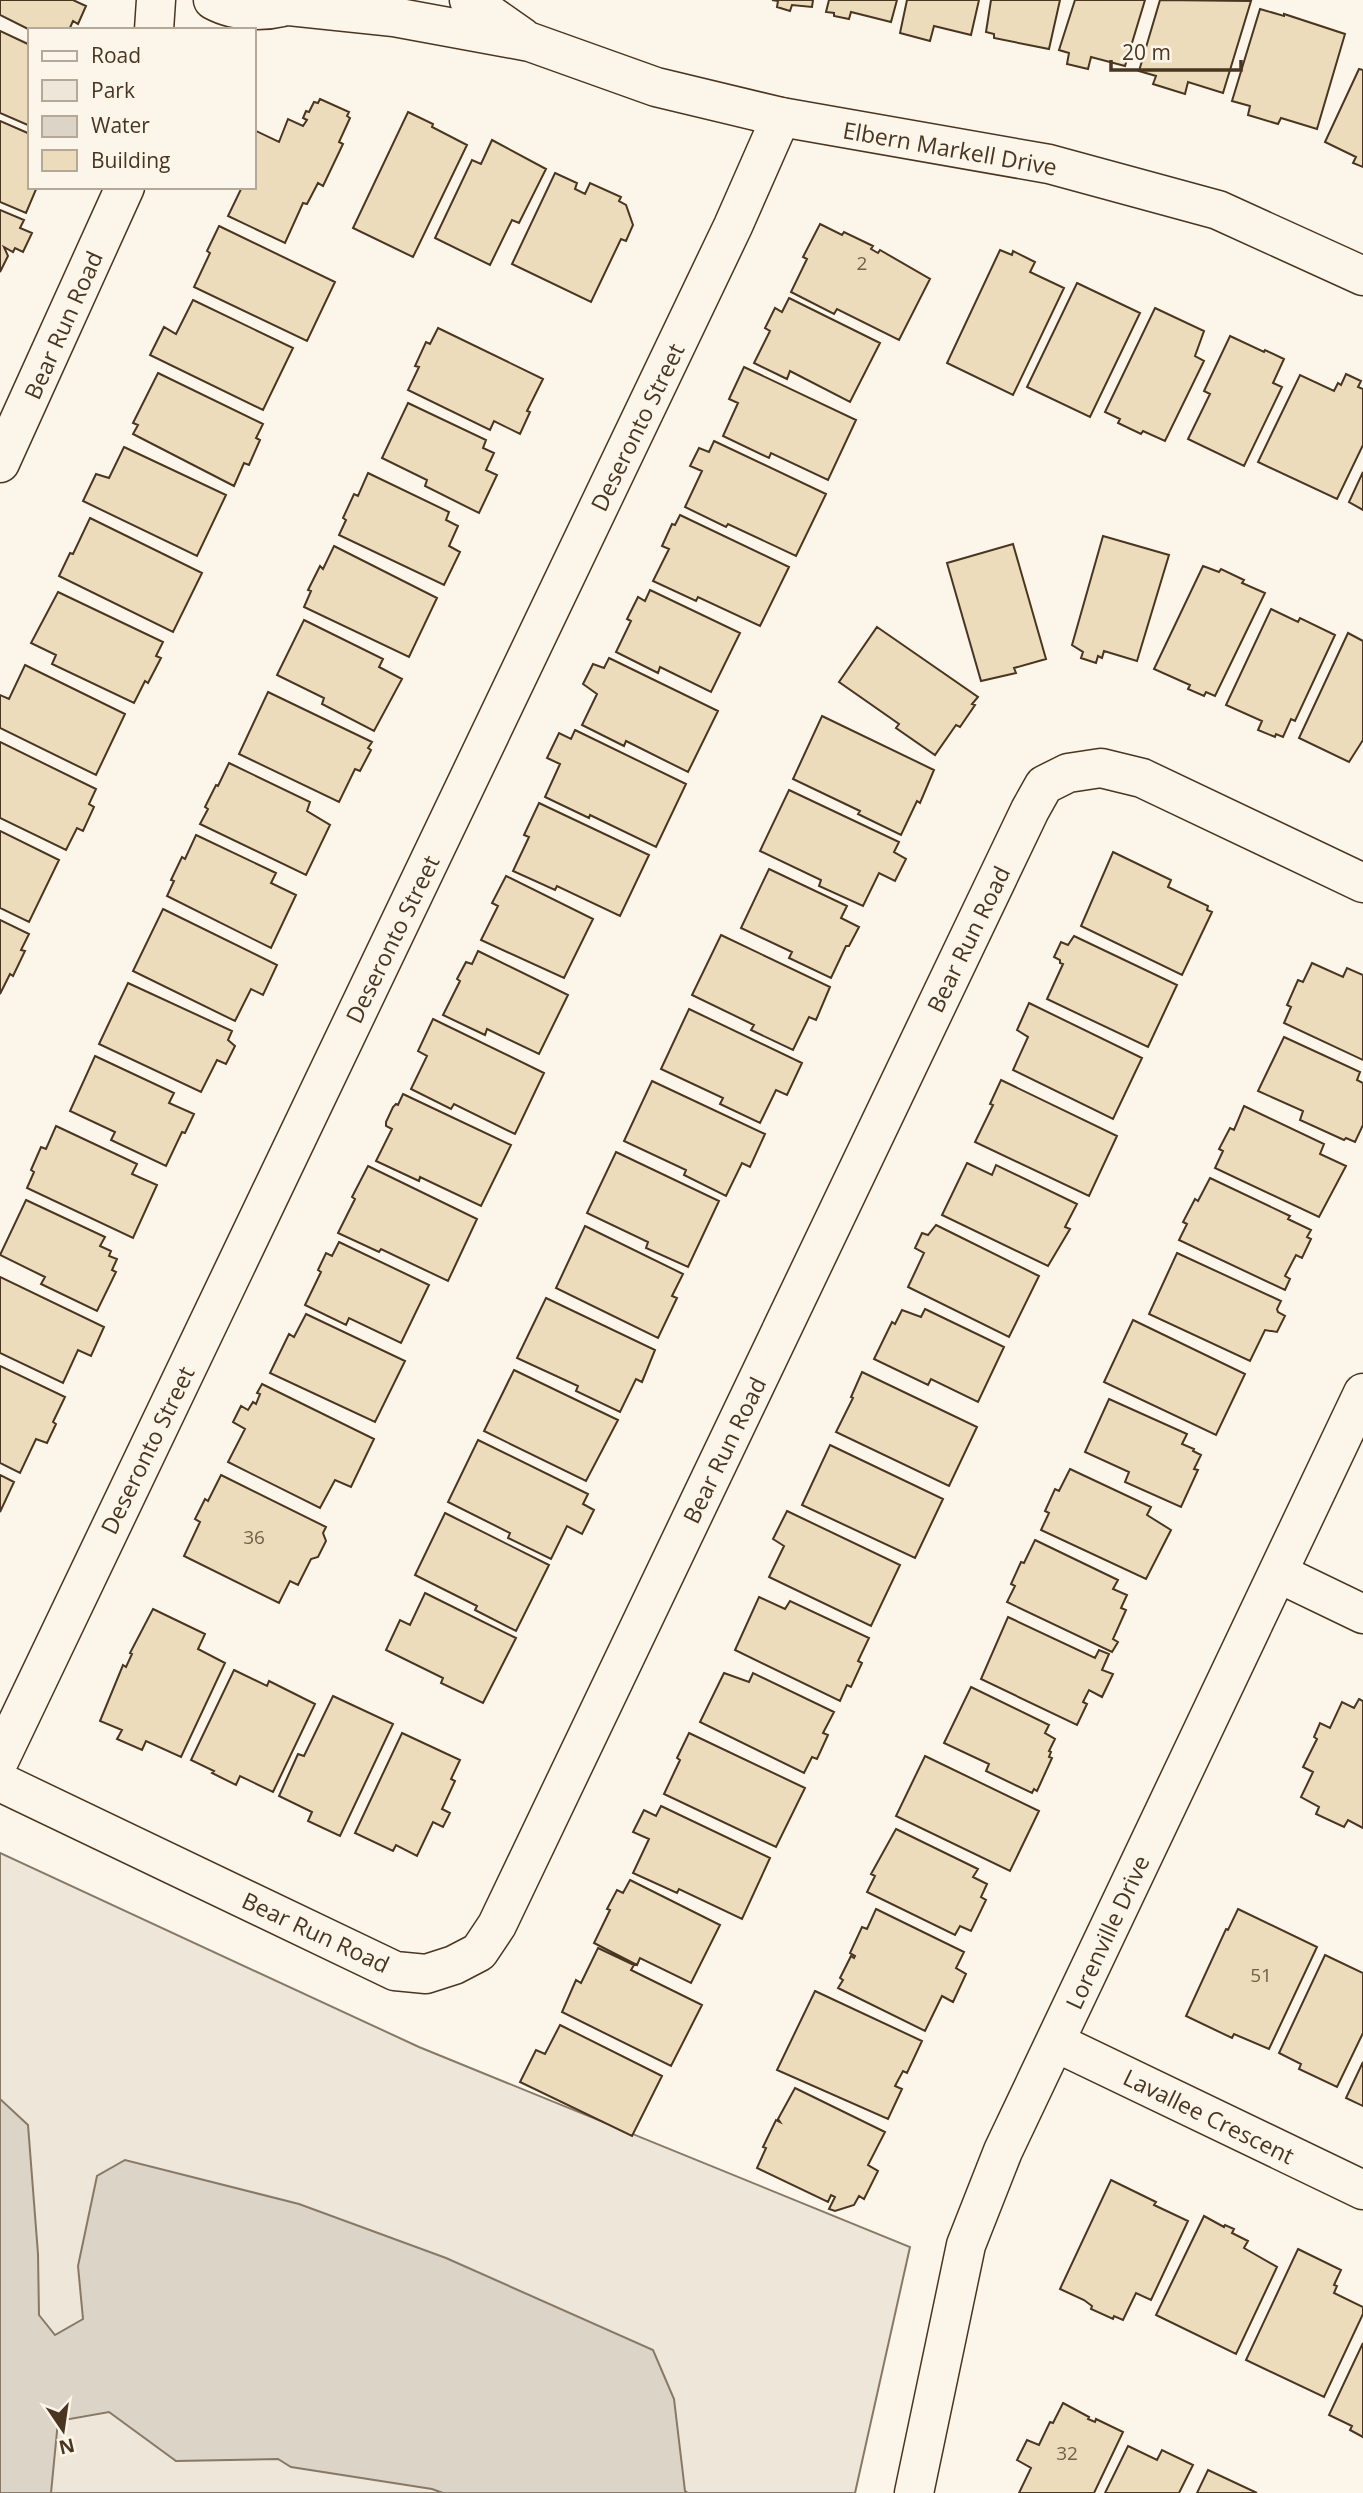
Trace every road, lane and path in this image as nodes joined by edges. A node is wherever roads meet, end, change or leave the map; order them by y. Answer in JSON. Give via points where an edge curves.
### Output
{"nodes":[{"id":1,"x":156,"y":0,"type":"edge"},
{"id":2,"x":213,"y":0,"type":"edge"},
{"id":3,"x":469,"y":0,"type":"edge"},
{"id":4,"x":270,"y":12,"type":"edge"},
{"id":5,"x":154,"y":28,"type":"edge"},
{"id":6,"x":530,"y":42,"type":"junction"},
{"id":7,"x":781,"y":117,"type":"junction"},
{"id":8,"x":124,"y":189,"type":"edge"},
{"id":9,"x":1363,"y":276,"type":"edge"},
{"id":10,"x":0,"y":463,"type":"edge"},
{"id":11,"x":1363,"y":884,"type":"edge"},
{"id":12,"x":1363,"y":1393,"type":"edge"},
{"id":13,"x":1278,"y":1573,"type":"junction"},
{"id":14,"x":1363,"y":1614,"type":"edge"},
{"id":15,"x":0,"y":1759,"type":"edge"},
{"id":16,"x":0,"y":1782,"type":"edge"},
{"id":17,"x":1055,"y":2042,"type":"junction"},
{"id":18,"x":1363,"y":2190,"type":"edge"},
{"id":19,"x":914,"y":2493,"type":"edge"}],
"edges":[{"from":1,"to":5,"type":"street"},
{"from":2,"to":4,"type":"street","name":"Elbern Markell Drive"},
{"from":3,"to":6,"type":"street","name":"Elbern Markell Drive"},
{"from":4,"to":6,"type":"street","name":"Elbern Markell Drive","via":[[394,17]]},
{"from":6,"to":7,"type":"street","name":"Elbern Markell Drive","via":[[656,87]]},
{"from":7,"to":9,"type":"street","name":"Elbern Markell Drive","via":[[1049,164],[1156,192],[1218,211]]},
{"from":7,"to":15,"type":"street","name":"Deseronto Street"},
{"from":8,"to":10,"type":"street","name":"Bear Run Road"},
{"from":11,"to":16,"type":"street","name":"Bear Run Road","via":[[1142,778],[1101,768],[1068,773],[1044,785],[503,1913],[479,1952],[426,1974],[395,1971]]},
{"from":12,"to":13,"type":"street","name":"Lorenville Drive"},
{"from":13,"to":14,"type":"street"},
{"from":13,"to":17,"type":"street","name":"Lorenville Drive"},
{"from":17,"to":18,"type":"street","name":"Lavallee Crescent"},
{"from":17,"to":19,"type":"street","name":"Lorenville Drive","via":[[1003,2151],[966,2245]]}]}
